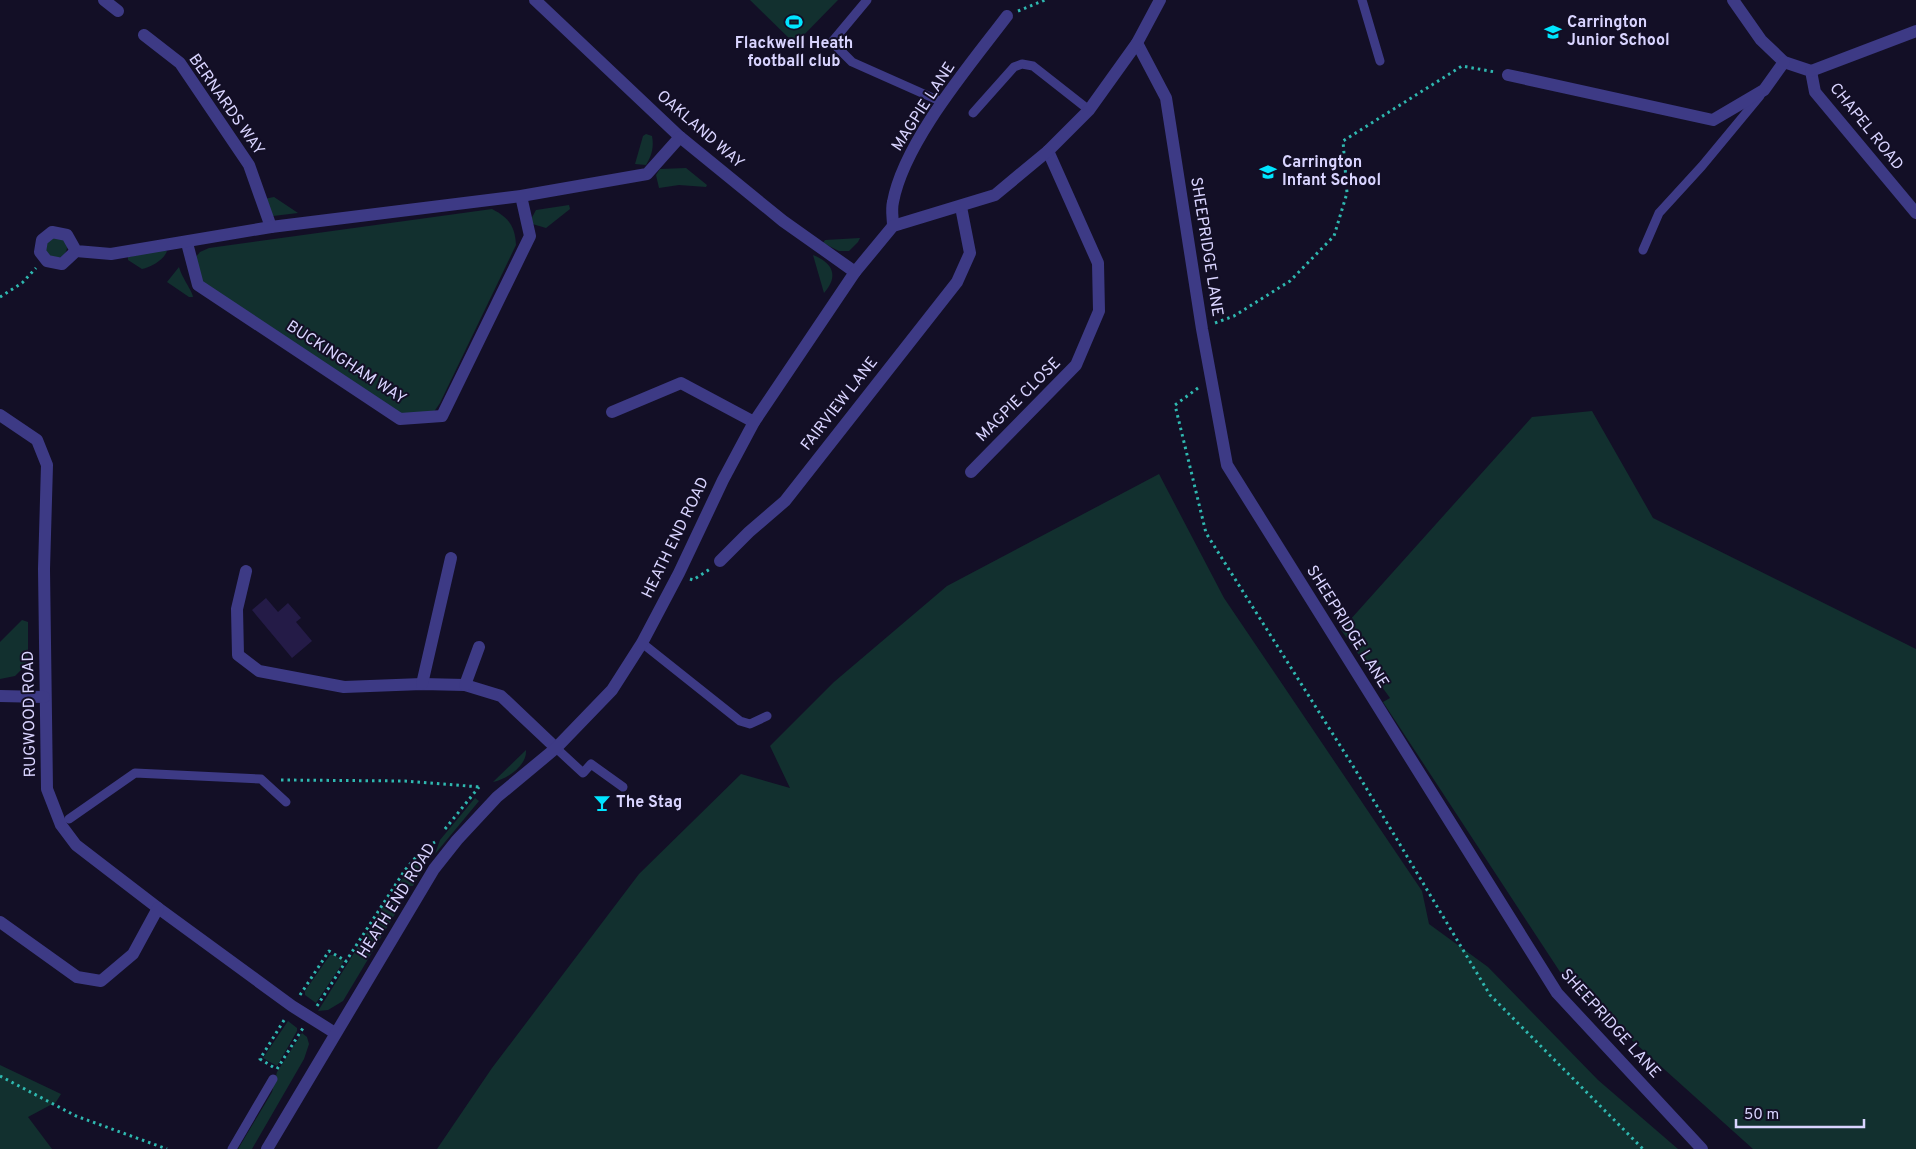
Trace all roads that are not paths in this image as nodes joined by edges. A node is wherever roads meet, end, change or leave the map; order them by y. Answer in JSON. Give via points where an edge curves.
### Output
{"nodes":[{"id":1,"x":104,"y":0,"type":"edge"},
{"id":2,"x":535,"y":0,"type":"edge"},
{"id":3,"x":867,"y":0,"type":"edge"},
{"id":4,"x":1160,"y":0,"type":"edge"},
{"id":5,"x":1362,"y":0,"type":"edge"},
{"id":6,"x":1733,"y":0,"type":"edge"},
{"id":7,"x":118,"y":11,"type":"dead end"},
{"id":8,"x":1007,"y":16,"type":"road end"},
{"id":9,"x":1916,"y":32,"type":"edge"},
{"id":10,"x":144,"y":36,"type":"dead end"},
{"id":11,"x":1137,"y":43,"type":"junction"},
{"id":12,"x":1380,"y":61,"type":"dead end"},
{"id":13,"x":1784,"y":62,"type":"junction"},
{"id":14,"x":1811,"y":71,"type":"junction"},
{"id":15,"x":1508,"y":75,"type":"road end"},
{"id":16,"x":1764,"y":90,"type":"junction"},
{"id":17,"x":942,"y":102,"type":"junction"},
{"id":18,"x":1089,"y":110,"type":"junction"},
{"id":19,"x":973,"y":113,"type":"dead end"},
{"id":20,"x":680,"y":137,"type":"junction"},
{"id":21,"x":1048,"y":151,"type":"junction"},
{"id":22,"x":521,"y":196,"type":"junction"},
{"id":23,"x":961,"y":207,"type":"junction"},
{"id":24,"x":1916,"y":213,"type":"edge"},
{"id":25,"x":893,"y":226,"type":"junction"},
{"id":26,"x":271,"y":228,"type":"junction"},
{"id":27,"x":187,"y":243,"type":"junction"},
{"id":28,"x":1643,"y":250,"type":"dead end"},
{"id":29,"x":76,"y":251,"type":"junction"},
{"id":30,"x":855,"y":272,"type":"junction"},
{"id":31,"x":612,"y":412,"type":"dead end"},
{"id":32,"x":0,"y":414,"type":"edge"},
{"id":33,"x":754,"y":422,"type":"junction"},
{"id":34,"x":970,"y":472,"type":"dead end"},
{"id":35,"x":451,"y":558,"type":"dead end"},
{"id":36,"x":720,"y":561,"type":"road end"},
{"id":37,"x":246,"y":570,"type":"dead end"},
{"id":38,"x":642,"y":642,"type":"junction"},
{"id":39,"x":479,"y":647,"type":"dead end"},
{"id":40,"x":422,"y":684,"type":"junction"},
{"id":41,"x":466,"y":685,"type":"junction"},
{"id":42,"x":0,"y":696,"type":"edge"},
{"id":43,"x":44,"y":697,"type":"junction"},
{"id":44,"x":767,"y":716,"type":"dead end"},
{"id":45,"x":556,"y":748,"type":"junction"},
{"id":46,"x":623,"y":787,"type":"dead end"},
{"id":47,"x":286,"y":802,"type":"dead end"},
{"id":48,"x":69,"y":819,"type":"dead end"},
{"id":49,"x":158,"y":908,"type":"junction"},
{"id":50,"x":0,"y":922,"type":"edge"},
{"id":51,"x":335,"y":1033,"type":"junction"},
{"id":52,"x":273,"y":1080,"type":"dead end"},
{"id":53,"x":232,"y":1149,"type":"edge"},
{"id":54,"x":267,"y":1149,"type":"edge"},
{"id":55,"x":1702,"y":1149,"type":"edge"}],
"edges":[{"from":1,"to":7,"type":"street"},
{"from":2,"to":20,"type":"street","name":"OAKLAND WAY"},
{"from":3,"to":17,"type":"lane","via":[[832,42],[852,62]]},
{"from":4,"to":11,"type":"street"},
{"from":5,"to":12,"type":"lane"},
{"from":6,"to":13,"type":"street","via":[[1761,40]]},
{"from":8,"to":17,"type":"street","name":"MAGPIE LANE"},
{"from":9,"to":14,"type":"street"},
{"from":10,"to":26,"type":"street","name":"BERNARDS WAY","via":[[180,63],[249,165]]},
{"from":11,"to":18,"type":"street"},
{"from":11,"to":55,"type":"street","name":"SHEEPRIDGE LANE","via":[[1166,98],[1227,466],[1557,993]]},
{"from":13,"to":14,"type":"street"},
{"from":13,"to":16,"type":"street"},
{"from":14,"to":24,"type":"street","name":"CHAPEL ROAD","via":[[1815,92]]},
{"from":15,"to":16,"type":"street","via":[[1712,120]]},
{"from":16,"to":28,"type":"lane","via":[[1659,213]]},
{"from":17,"to":25,"type":"street","name":"MAGPIE LANE","via":[[904,167],[892,204]]},
{"from":18,"to":19,"type":"lane","via":[[1033,66],[1022,64],[1014,67]]},
{"from":18,"to":21,"type":"street"},
{"from":20,"to":22,"type":"street","via":[[647,174]]},
{"from":20,"to":30,"type":"street","name":"OAKLAND WAY","via":[[783,221]]},
{"from":21,"to":23,"type":"street","via":[[995,195]]},
{"from":21,"to":34,"type":"street","name":"MAGPIE CLOSE","via":[[1098,263],[1099,311],[1076,364]]},
{"from":22,"to":26,"type":"street"},
{"from":22,"to":27,"type":"street","name":"BUCKINGHAM WAY","via":[[530,236],[442,416],[400,419],[198,285]]},
{"from":23,"to":25,"type":"street"},
{"from":23,"to":36,"type":"street","name":"FAIRVIEW LANE","via":[[970,253],[957,282],[785,501]]},
{"from":25,"to":30,"type":"street","name":"HEATH END ROAD"},
{"from":26,"to":27,"type":"street"},
{"from":27,"to":29,"type":"street","via":[[111,254]]},
{"from":29,"to":29,"type":"street","via":[[62,264],[47,261],[40,252],[42,240],[52,232],[67,235]]},
{"from":30,"to":33,"type":"street","name":"HEATH END ROAD"},
{"from":31,"to":33,"type":"street","via":[[681,383]]},
{"from":32,"to":43,"type":"street","name":"RUGWOOD ROAD","via":[[37,440],[47,466]]},
{"from":33,"to":38,"type":"street","name":"HEATH END ROAD"},
{"from":35,"to":40,"type":"street"},
{"from":37,"to":40,"type":"street","via":[[237,609],[238,655],[259,671],[344,687]]},
{"from":38,"to":44,"type":"lane","via":[[740,721],[750,724]]},
{"from":38,"to":45,"type":"street","name":"HEATH END ROAD","via":[[612,690]]},
{"from":39,"to":41,"type":"street"},
{"from":40,"to":41,"type":"street"},
{"from":41,"to":45,"type":"street","via":[[501,696]]},
{"from":42,"to":43,"type":"street"},
{"from":43,"to":49,"type":"street","name":"RUGWOOD ROAD","via":[[47,789],[61,825],[76,845]]},
{"from":45,"to":46,"type":"lane","via":[[583,773],[592,764]]},
{"from":45,"to":51,"type":"street","name":"HEATH END ROAD","via":[[497,798],[451,847],[434,869]]},
{"from":47,"to":48,"type":"lane","via":[[261,779],[135,773]]},
{"from":49,"to":50,"type":"street","via":[[134,954],[101,980],[77,977]]},
{"from":49,"to":51,"type":"street","name":"RUGWOOD ROAD"},
{"from":51,"to":54,"type":"street","name":"HEATH END ROAD"},
{"from":52,"to":53,"type":"lane"}]}
